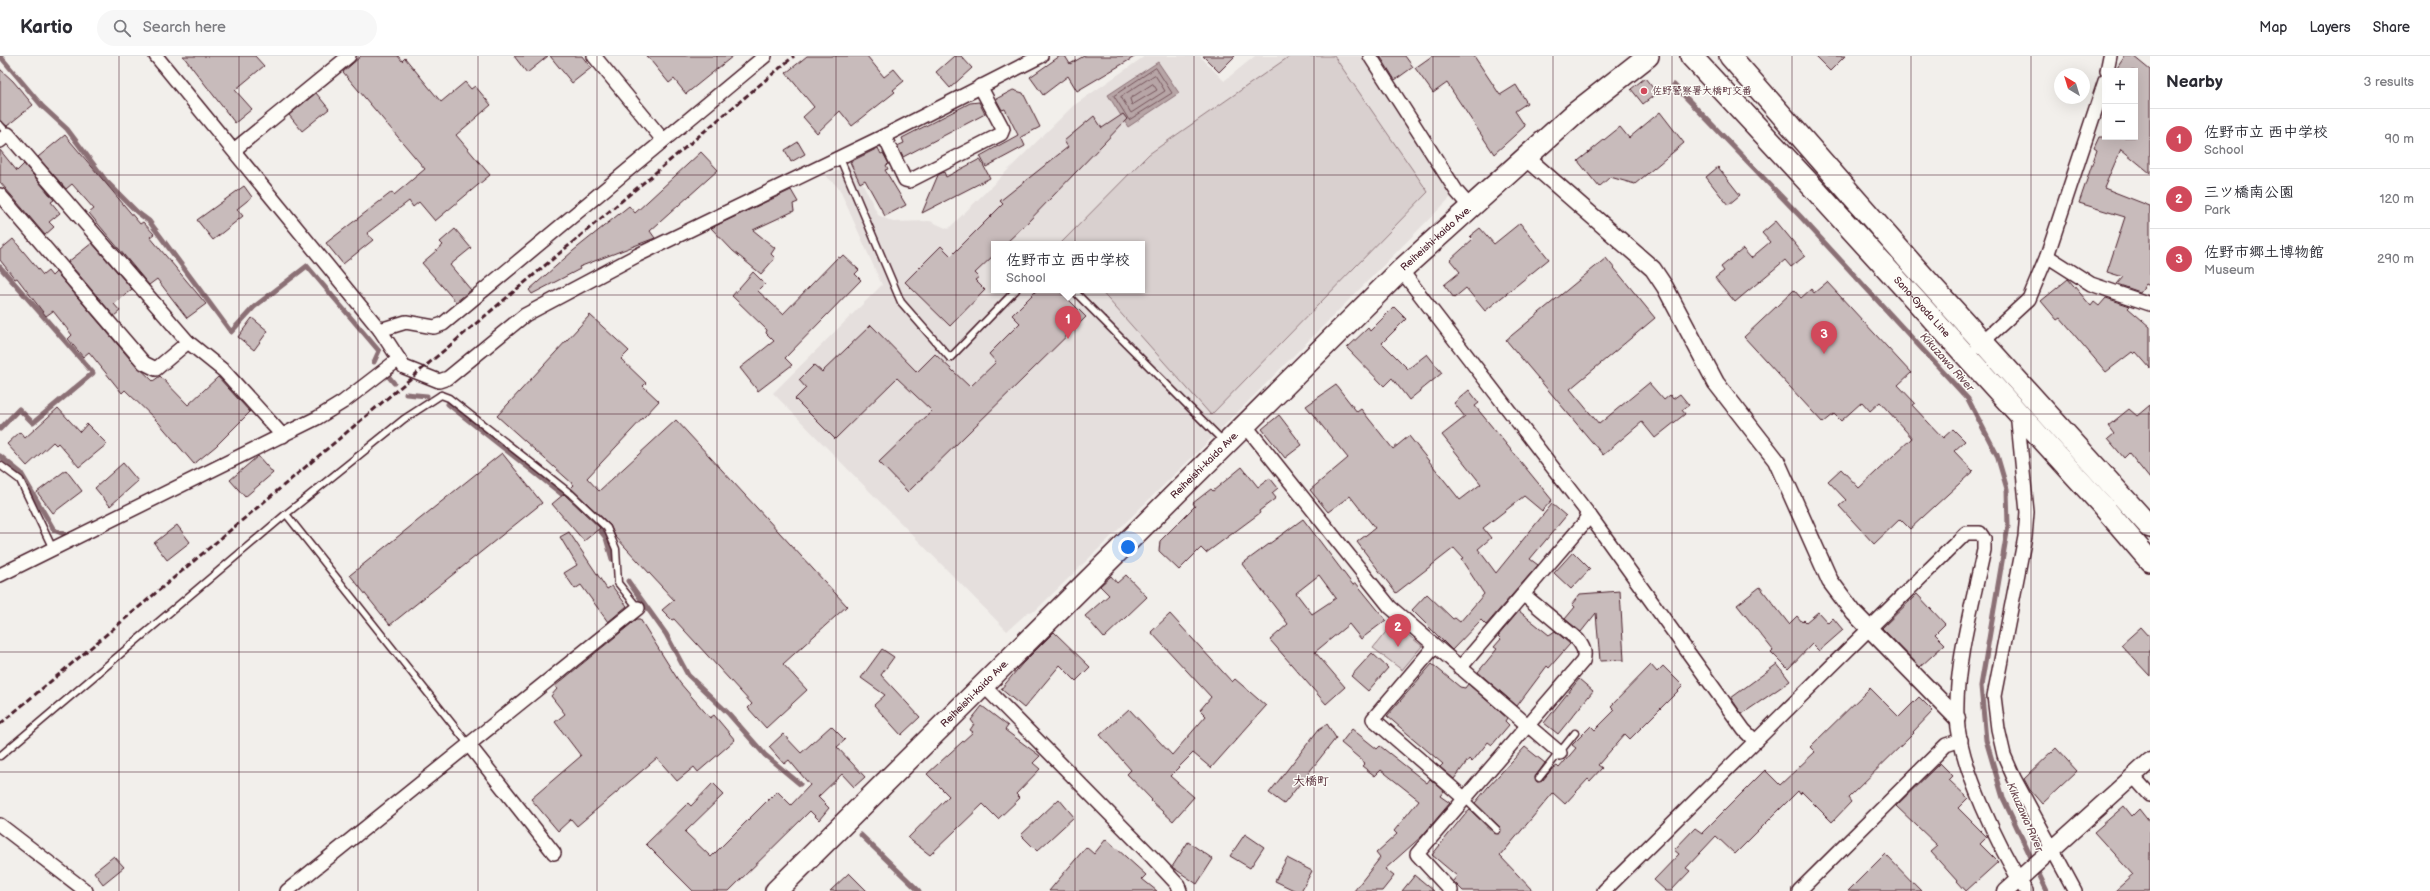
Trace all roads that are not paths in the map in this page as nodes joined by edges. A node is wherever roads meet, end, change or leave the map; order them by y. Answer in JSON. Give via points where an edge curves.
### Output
{"nodes":[{"id":1,"x":156,"y":56,"type":"edge"},
{"id":2,"x":350,"y":56,"type":"edge"},
{"id":3,"x":594,"y":56,"type":"edge"},
{"id":4,"x":765,"y":56,"type":"edge"},
{"id":5,"x":1041,"y":56,"type":"edge"},
{"id":6,"x":1370,"y":56,"type":"edge"},
{"id":7,"x":1648,"y":56,"type":"edge"},
{"id":8,"x":1691,"y":56,"type":"edge"},
{"id":9,"x":1730,"y":56,"type":"edge"},
{"id":10,"x":2110,"y":56,"type":"edge"},
{"id":11,"x":2108,"y":68,"type":"edge"},
{"id":12,"x":980,"y":86,"type":"junction"},
{"id":13,"x":2102,"y":91,"type":"edge"},
{"id":14,"x":3,"y":133,"type":"edge"},
{"id":15,"x":884,"y":136,"type":"junction"},
{"id":16,"x":663,"y":140,"type":"junction"},
{"id":17,"x":234,"y":150,"type":"junction"},
{"id":18,"x":839,"y":156,"type":"junction"},
{"id":19,"x":1525,"y":157,"type":"junction"},
{"id":20,"x":0,"y":195,"type":"edge"},
{"id":21,"x":1470,"y":207,"type":"junction"},
{"id":22,"x":2047,"y":256,"type":"junction"},
{"id":23,"x":1401,"y":270,"type":"junction"},
{"id":24,"x":1013,"y":293,"type":"edge"},
{"id":25,"x":1076,"y":293,"type":"edge"},
{"id":26,"x":2150,"y":304,"type":"edge"},
{"id":27,"x":380,"y":330,"type":"junction"},
{"id":28,"x":188,"y":342,"type":"junction"},
{"id":29,"x":1982,"y":342,"type":"junction"},
{"id":30,"x":1966,"y":357,"type":"junction"},
{"id":31,"x":399,"y":359,"type":"junction"},
{"id":32,"x":439,"y":381,"type":"junction"},
{"id":33,"x":441,"y":394,"type":"junction"},
{"id":34,"x":2017,"y":412,"type":"junction"},
{"id":35,"x":1245,"y":425,"type":"junction"},
{"id":36,"x":283,"y":436,"type":"junction"},
{"id":37,"x":1226,"y":444,"type":"junction"},
{"id":38,"x":0,"y":465,"type":"edge"},
{"id":39,"x":286,"y":514,"type":"junction"},
{"id":40,"x":1590,"y":516,"type":"junction"},
{"id":41,"x":2150,"y":527,"type":"edge"},
{"id":42,"x":53,"y":549,"type":"junction"},
{"id":43,"x":2150,"y":561,"type":"edge"},
{"id":44,"x":0,"y":575,"type":"edge"},
{"id":45,"x":1524,"y":595,"type":"junction"},
{"id":46,"x":638,"y":608,"type":"joint"},
{"id":47,"x":1869,"y":629,"type":"junction"},
{"id":48,"x":1435,"y":646,"type":"junction"},
{"id":49,"x":1460,"y":668,"type":"junction"},
{"id":50,"x":983,"y":685,"type":"junction"},
{"id":51,"x":1957,"y":718,"type":"junction"},
{"id":52,"x":1528,"y":725,"type":"junction"},
{"id":53,"x":1575,"y":733,"type":"dead end"},
{"id":54,"x":1961,"y":740,"type":"junction"},
{"id":55,"x":1755,"y":741,"type":"junction"},
{"id":56,"x":469,"y":745,"type":"junction"},
{"id":57,"x":1560,"y":753,"type":"junction"},
{"id":58,"x":0,"y":756,"type":"edge"},
{"id":59,"x":2150,"y":761,"type":"edge"},
{"id":60,"x":2133,"y":776,"type":"junction"},
{"id":61,"x":1539,"y":778,"type":"dead end"},
{"id":62,"x":2150,"y":795,"type":"edge"},
{"id":63,"x":1465,"y":799,"type":"junction"},
{"id":64,"x":0,"y":825,"type":"edge"},
{"id":65,"x":1497,"y":830,"type":"dead end"},
{"id":66,"x":2048,"y":852,"type":"junction"},
{"id":67,"x":554,"y":853,"type":"dead end"},
{"id":68,"x":2023,"y":881,"type":"edge"},
{"id":69,"x":86,"y":891,"type":"edge"},
{"id":70,"x":286,"y":891,"type":"edge"},
{"id":71,"x":776,"y":891,"type":"edge"},
{"id":72,"x":1180,"y":891,"type":"edge"},
{"id":73,"x":1452,"y":891,"type":"edge"},
{"id":74,"x":1604,"y":891,"type":"edge"},
{"id":75,"x":1799,"y":891,"type":"edge"},
{"id":76,"x":2006,"y":891,"type":"edge"},
{"id":77,"x":2075,"y":891,"type":"edge"}],
"edges":[{"from":1,"to":17,"type":"street"},
{"from":2,"to":17,"type":"street"},
{"from":3,"to":16,"type":"street"},
{"from":4,"to":16,"type":"street"},
{"from":5,"to":12,"type":"street"},
{"from":6,"to":21,"type":"street","via":[[1457,192]]},
{"from":7,"to":19,"type":"main road","name":"Reiheishi-kaido Ave.","via":[[1574,114]]},
{"from":8,"to":30,"type":"main road","name":"Sano-Gyoda Line","via":[[1810,183]]},
{"from":9,"to":29,"type":"main road"},
{"from":10,"to":11,"type":"street"},
{"from":12,"to":15,"type":"street"},
{"from":12,"to":15,"type":"street","via":[[1003,129],[1001,134],[909,181],[905,180]]},
{"from":13,"to":22,"type":"street"},
{"from":14,"to":28,"type":"street"},
{"from":15,"to":18,"type":"street"},
{"from":16,"to":27,"type":"street","via":[[443,324],[434,327],[406,322]]},
{"from":17,"to":27,"type":"street"},
{"from":18,"to":24,"type":"lane","via":[[901,302],[950,358]]},
{"from":18,"to":32,"type":"street","via":[[638,255],[525,315],[448,378]]},
{"from":19,"to":21,"type":"main road","name":"Reiheishi-kaido Ave."},
{"from":19,"to":47,"type":"street","via":[[1638,255],[1660,278],[1716,382],[1783,472],[1830,581]]},
{"from":20,"to":28,"type":"street","via":[[144,363],[156,369]]},
{"from":21,"to":23,"type":"main road","name":"Reiheishi-kaido Ave."},
{"from":22,"to":26,"type":"street","via":[[2091,284]]},
{"from":22,"to":29,"type":"street","via":[[2029,299]]},
{"from":23,"to":35,"type":"main road","name":"Reiheishi-kaido Ave."},
{"from":23,"to":40,"type":"street"},
{"from":25,"to":37,"type":"lane"},
{"from":27,"to":31,"type":"street"},
{"from":28,"to":36,"type":"street","via":[[224,372]]},
{"from":29,"to":30,"type":"street"},
{"from":29,"to":41,"type":"main road"},
{"from":30,"to":34,"type":"main road","name":"Sano-Gyoda Line"},
{"from":31,"to":32,"type":"street","via":[[404,367]]},
{"from":31,"to":36,"type":"street","via":[[343,402]]},
{"from":32,"to":33,"type":"lane"},
{"from":33,"to":39,"type":"lane","via":[[404,419]]},
{"from":33,"to":46,"type":"lane","via":[[571,494],[607,528],[616,549],[618,582]]},
{"from":34,"to":43,"type":"main road","name":"Sano-Gyoda Line"},
{"from":34,"to":66,"type":"street","via":[[2027,512],[2025,537],[1994,696],[2004,755]]},
{"from":35,"to":37,"type":"main road","name":"Reiheishi-kaido Ave."},
{"from":35,"to":48,"type":"street","via":[[1390,607]]},
{"from":36,"to":42,"type":"street"},
{"from":37,"to":50,"type":"main road","name":"Reiheishi-kaido Ave."},
{"from":38,"to":42,"type":"lane","via":[[20,480]]},
{"from":39,"to":56,"type":"lane"},
{"from":39,"to":58,"type":"lane"},
{"from":40,"to":45,"type":"street"},
{"from":40,"to":55,"type":"street","via":[[1744,730]]},
{"from":42,"to":44,"type":"street"},
{"from":45,"to":49,"type":"street"},
{"from":45,"to":52,"type":"street","via":[[1578,640],[1585,655],[1583,661]]},
{"from":46,"to":56,"type":"street"},
{"from":47,"to":51,"type":"street"},
{"from":47,"to":51,"type":"street","via":[[1966,533],[1980,532],[1984,538],[1984,550],[1967,630]]},
{"from":47,"to":55,"type":"street"},
{"from":48,"to":49,"type":"street"},
{"from":48,"to":63,"type":"street","via":[[1373,719]]},
{"from":49,"to":52,"type":"street"},
{"from":50,"to":71,"type":"main road","name":"Reiheishi-kaido Ave."},
{"from":50,"to":72,"type":"street","via":[[1152,857]]},
{"from":51,"to":54,"type":"street"},
{"from":52,"to":57,"type":"street"},
{"from":52,"to":63,"type":"street"},
{"from":53,"to":57,"type":"lane"},
{"from":54,"to":68,"type":"street","via":[[1970,777]]},
{"from":54,"to":75,"type":"street","via":[[1946,745]]},
{"from":55,"to":74,"type":"street"},
{"from":56,"to":67,"type":"street"},
{"from":56,"to":70,"type":"street"},
{"from":57,"to":61,"type":"lane"},
{"from":59,"to":60,"type":"street"},
{"from":60,"to":62,"type":"street"},
{"from":60,"to":66,"type":"street"},
{"from":63,"to":65,"type":"lane"},
{"from":63,"to":73,"type":"street","via":[[1417,854]]},
{"from":64,"to":69,"type":"street"},
{"from":66,"to":68,"type":"street"},
{"from":66,"to":77,"type":"street"},
{"from":68,"to":76,"type":"street"}]}
